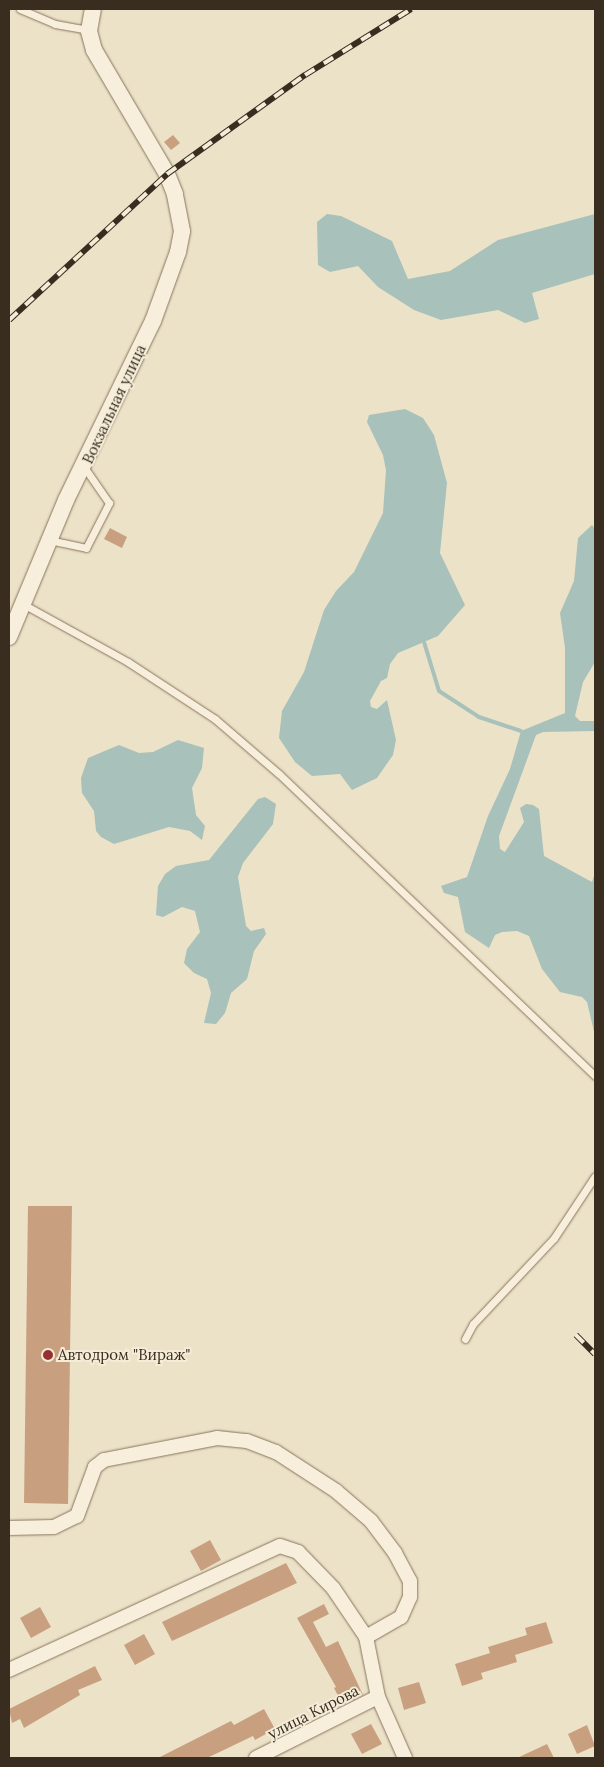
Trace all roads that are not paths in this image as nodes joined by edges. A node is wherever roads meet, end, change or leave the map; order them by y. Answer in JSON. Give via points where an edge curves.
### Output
{"nodes":[{"id":1,"x":20,"y":9,"type":"edge"},
{"id":2,"x":93,"y":9,"type":"edge"},
{"id":3,"x":89,"y":30,"type":"junction"},
{"id":4,"x":84,"y":467,"type":"junction"},
{"id":5,"x":48,"y":540,"type":"junction"},
{"id":6,"x":23,"y":603,"type":"junction"},
{"id":7,"x":9,"y":637,"type":"edge"},
{"id":8,"x":595,"y":1076,"type":"edge"},
{"id":9,"x":595,"y":1176,"type":"edge"},
{"id":10,"x":465,"y":1340,"type":"dead end"},
{"id":11,"x":9,"y":1528,"type":"edge"},
{"id":12,"x":366,"y":1637,"type":"junction"},
{"id":13,"x":11,"y":1669,"type":"edge"},
{"id":14,"x":378,"y":1697,"type":"junction"},
{"id":15,"x":256,"y":1758,"type":"edge"},
{"id":16,"x":405,"y":1758,"type":"edge"}],
"edges":[{"from":1,"to":3,"type":"lane","via":[[55,24]]},
{"from":2,"to":3,"type":"street"},
{"from":3,"to":4,"type":"street","name":"Вокзальная улица","via":[[104,69],[162,164],[180,215],[178,252],[153,321]]},
{"from":4,"to":5,"type":"street","name":"Вокзальная улица"},
{"from":4,"to":5,"type":"lane","via":[[109,503],[86,548]]},
{"from":5,"to":6,"type":"street","name":"Вокзальная улица"},
{"from":6,"to":7,"type":"street","name":"Вокзальная улица"},
{"from":6,"to":8,"type":"lane","via":[[128,662],[216,719],[294,788]]},
{"from":9,"to":10,"type":"lane","via":[[554,1238],[473,1324]]},
{"from":11,"to":12,"type":"street","via":[[54,1527],[77,1516],[95,1467],[104,1460],[217,1438],[247,1441],[276,1452],[336,1491],[372,1520],[395,1553],[410,1580],[410,1597],[401,1617]]},
{"from":12,"to":13,"type":"street","via":[[333,1588],[298,1552],[280,1546]]},
{"from":12,"to":14,"type":"street"},
{"from":14,"to":15,"type":"street","name":"улица Кирова"},
{"from":14,"to":16,"type":"street","name":"улица Кирова"}]}
